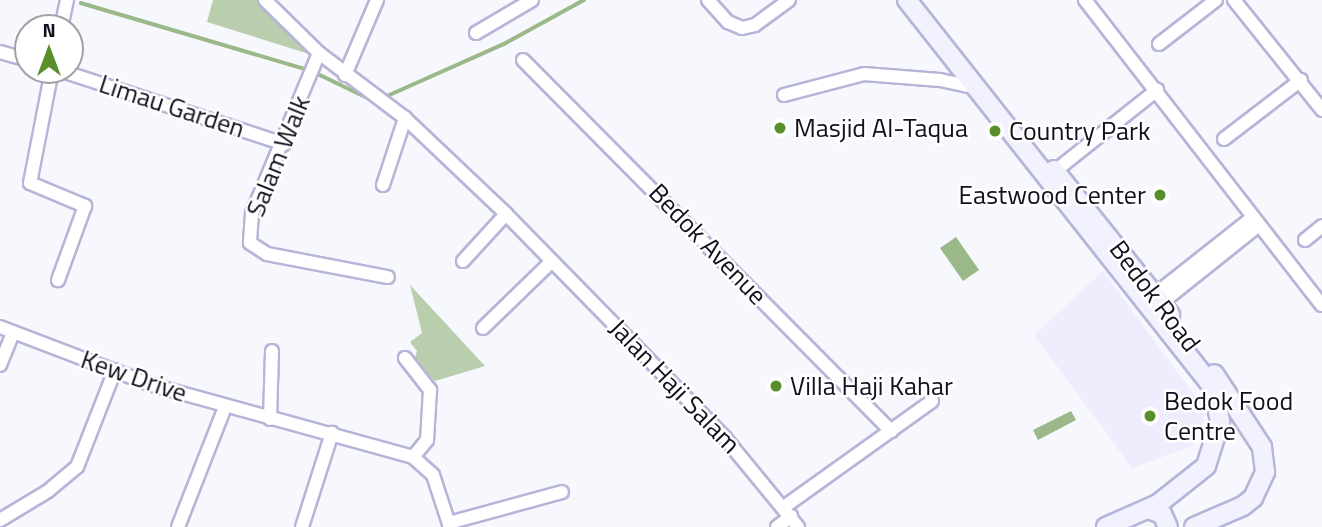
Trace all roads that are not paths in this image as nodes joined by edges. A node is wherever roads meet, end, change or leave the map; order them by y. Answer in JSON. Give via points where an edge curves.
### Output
{"nodes":[{"id":1,"x":265,"y":0,"type":"edge"},
{"id":2,"x":377,"y":0,"type":"edge"},
{"id":3,"x":506,"y":0,"type":"edge"},
{"id":4,"x":532,"y":0,"type":"edge"},
{"id":5,"x":708,"y":0,"type":"edge"},
{"id":6,"x":789,"y":0,"type":"edge"},
{"id":7,"x":907,"y":0,"type":"edge"},
{"id":8,"x":919,"y":0,"type":"edge"},
{"id":9,"x":1085,"y":0,"type":"edge"},
{"id":10,"x":1216,"y":0,"type":"edge"},
{"id":11,"x":1234,"y":0,"type":"edge"},
{"id":12,"x":514,"y":11,"type":"junction"},
{"id":13,"x":476,"y":33,"type":"dead end"},
{"id":14,"x":1159,"y":44,"type":"dead end"},
{"id":15,"x":319,"y":53,"type":"junction"},
{"id":16,"x":523,"y":60,"type":"dead end"},
{"id":17,"x":345,"y":75,"type":"junction"},
{"id":18,"x":84,"y":78,"type":"edge"},
{"id":19,"x":1301,"y":80,"type":"junction"},
{"id":20,"x":49,"y":84,"type":"edge"},
{"id":21,"x":982,"y":89,"type":"junction"},
{"id":22,"x":1157,"y":90,"type":"junction"},
{"id":23,"x":784,"y":95,"type":"dead end"},
{"id":24,"x":1322,"y":110,"type":"edge"},
{"id":25,"x":405,"y":118,"type":"junction"},
{"id":26,"x":1224,"y":139,"type":"dead end"},
{"id":27,"x":284,"y":144,"type":"junction"},
{"id":28,"x":1051,"y":174,"type":"junction"},
{"id":29,"x":383,"y":185,"type":"dead end"},
{"id":30,"x":506,"y":214,"type":"junction"},
{"id":31,"x":1256,"y":221,"type":"junction"},
{"id":32,"x":1322,"y":226,"type":"edge"},
{"id":33,"x":1305,"y":240,"type":"dead end"},
{"id":34,"x":463,"y":261,"type":"dead end"},
{"id":35,"x":551,"y":262,"type":"junction"},
{"id":36,"x":388,"y":277,"type":"dead end"},
{"id":37,"x":58,"y":280,"type":"dead end"},
{"id":38,"x":1153,"y":303,"type":"junction"},
{"id":39,"x":1322,"y":305,"type":"edge"},
{"id":40,"x":0,"y":327,"type":"edge"},
{"id":41,"x":483,"y":328,"type":"dead end"},
{"id":42,"x":13,"y":332,"type":"junction"},
{"id":43,"x":272,"y":352,"type":"dead end"},
{"id":44,"x":405,"y":358,"type":"dead end"},
{"id":45,"x":0,"y":365,"type":"edge"},
{"id":46,"x":115,"y":370,"type":"junction"},
{"id":47,"x":932,"y":401,"type":"dead end"},
{"id":48,"x":225,"y":407,"type":"junction"},
{"id":49,"x":270,"y":419,"type":"junction"},
{"id":50,"x":891,"y":431,"type":"junction"},
{"id":51,"x":332,"y":433,"type":"junction"},
{"id":52,"x":413,"y":457,"type":"junction"},
{"id":53,"x":562,"y":492,"type":"dead end"},
{"id":54,"x":1147,"y":509,"type":"junction"},
{"id":55,"x":791,"y":516,"type":"edge"},
{"id":56,"x":0,"y":520,"type":"edge"},
{"id":57,"x":449,"y":525,"type":"edge"},
{"id":58,"x":178,"y":527,"type":"edge"},
{"id":59,"x":302,"y":527,"type":"edge"},
{"id":60,"x":777,"y":527,"type":"edge"},
{"id":61,"x":1106,"y":527,"type":"edge"},
{"id":62,"x":1168,"y":527,"type":"edge"},
{"id":63,"x":1194,"y":527,"type":"edge"}],
"edges":[{"from":1,"to":15,"type":"street"},
{"from":2,"to":17,"type":"street"},
{"from":3,"to":12,"type":"street"},
{"from":4,"to":12,"type":"street"},
{"from":5,"to":6,"type":"street","via":[[728,22],[742,28],[755,25]]},
{"from":7,"to":21,"type":"main road","name":"Bedok Road"},
{"from":8,"to":21,"type":"main road","name":"Bedok Road"},
{"from":9,"to":22,"type":"street"},
{"from":10,"to":14,"type":"street"},
{"from":11,"to":19,"type":"street"},
{"from":12,"to":13,"type":"street"},
{"from":15,"to":17,"type":"street","name":"Jalan Haji Salam"},
{"from":15,"to":27,"type":"street","name":"Salam Walk"},
{"from":16,"to":50,"type":"street","name":"Bedok Avenue"},
{"from":17,"to":25,"type":"street","name":"Jalan Haji Salam"},
{"from":18,"to":27,"type":"street","name":"Limau Garden"},
{"from":19,"to":24,"type":"street"},
{"from":19,"to":26,"type":"street"},
{"from":20,"to":37,"type":"street","via":[[30,183],[86,206]]},
{"from":21,"to":23,"type":"street","via":[[864,74]]},
{"from":21,"to":28,"type":"main road","name":"Bedok Road"},
{"from":22,"to":28,"type":"street"},
{"from":22,"to":31,"type":"street"},
{"from":25,"to":29,"type":"street"},
{"from":25,"to":30,"type":"street","name":"Jalan Haji Salam"},
{"from":27,"to":36,"type":"street","name":"Salam Walk","via":[[252,213],[250,243],[267,254]]},
{"from":28,"to":38,"type":"main road","name":"Bedok Road"},
{"from":30,"to":34,"type":"street"},
{"from":30,"to":35,"type":"street","name":"Jalan Haji Salam"},
{"from":31,"to":38,"type":"street"},
{"from":31,"to":39,"type":"street"},
{"from":32,"to":33,"type":"street"},
{"from":35,"to":41,"type":"street"},
{"from":35,"to":55,"type":"street","name":"Jalan Haji Salam","via":[[682,392]]},
{"from":38,"to":54,"type":"main road","name":"Bedok Road","via":[[1213,388],[1220,413],[1219,434],[1206,466]]},
{"from":38,"to":63,"type":"main road","name":"Bedok Road","via":[[1248,420],[1262,447],[1265,472],[1253,498]]},
{"from":40,"to":42,"type":"street","name":"Kew Drive"},
{"from":42,"to":45,"type":"street"},
{"from":42,"to":46,"type":"street","name":"Kew Drive"},
{"from":43,"to":49,"type":"street"},
{"from":44,"to":52,"type":"street","via":[[430,390],[427,440]]},
{"from":46,"to":48,"type":"street","name":"Kew Drive"},
{"from":46,"to":56,"type":"street","via":[[76,467],[48,491]]},
{"from":47,"to":50,"type":"street"},
{"from":48,"to":49,"type":"street","name":"Kew Drive"},
{"from":48,"to":58,"type":"street"},
{"from":49,"to":51,"type":"street","name":"Kew Drive"},
{"from":50,"to":55,"type":"street"},
{"from":51,"to":52,"type":"street","name":"Kew Drive"},
{"from":51,"to":59,"type":"street"},
{"from":52,"to":57,"type":"street","via":[[433,475]]},
{"from":53,"to":57,"type":"street"},
{"from":54,"to":61,"type":"main road"},
{"from":54,"to":62,"type":"main road","via":[[1162,514]]},
{"from":55,"to":60,"type":"street"}]}
